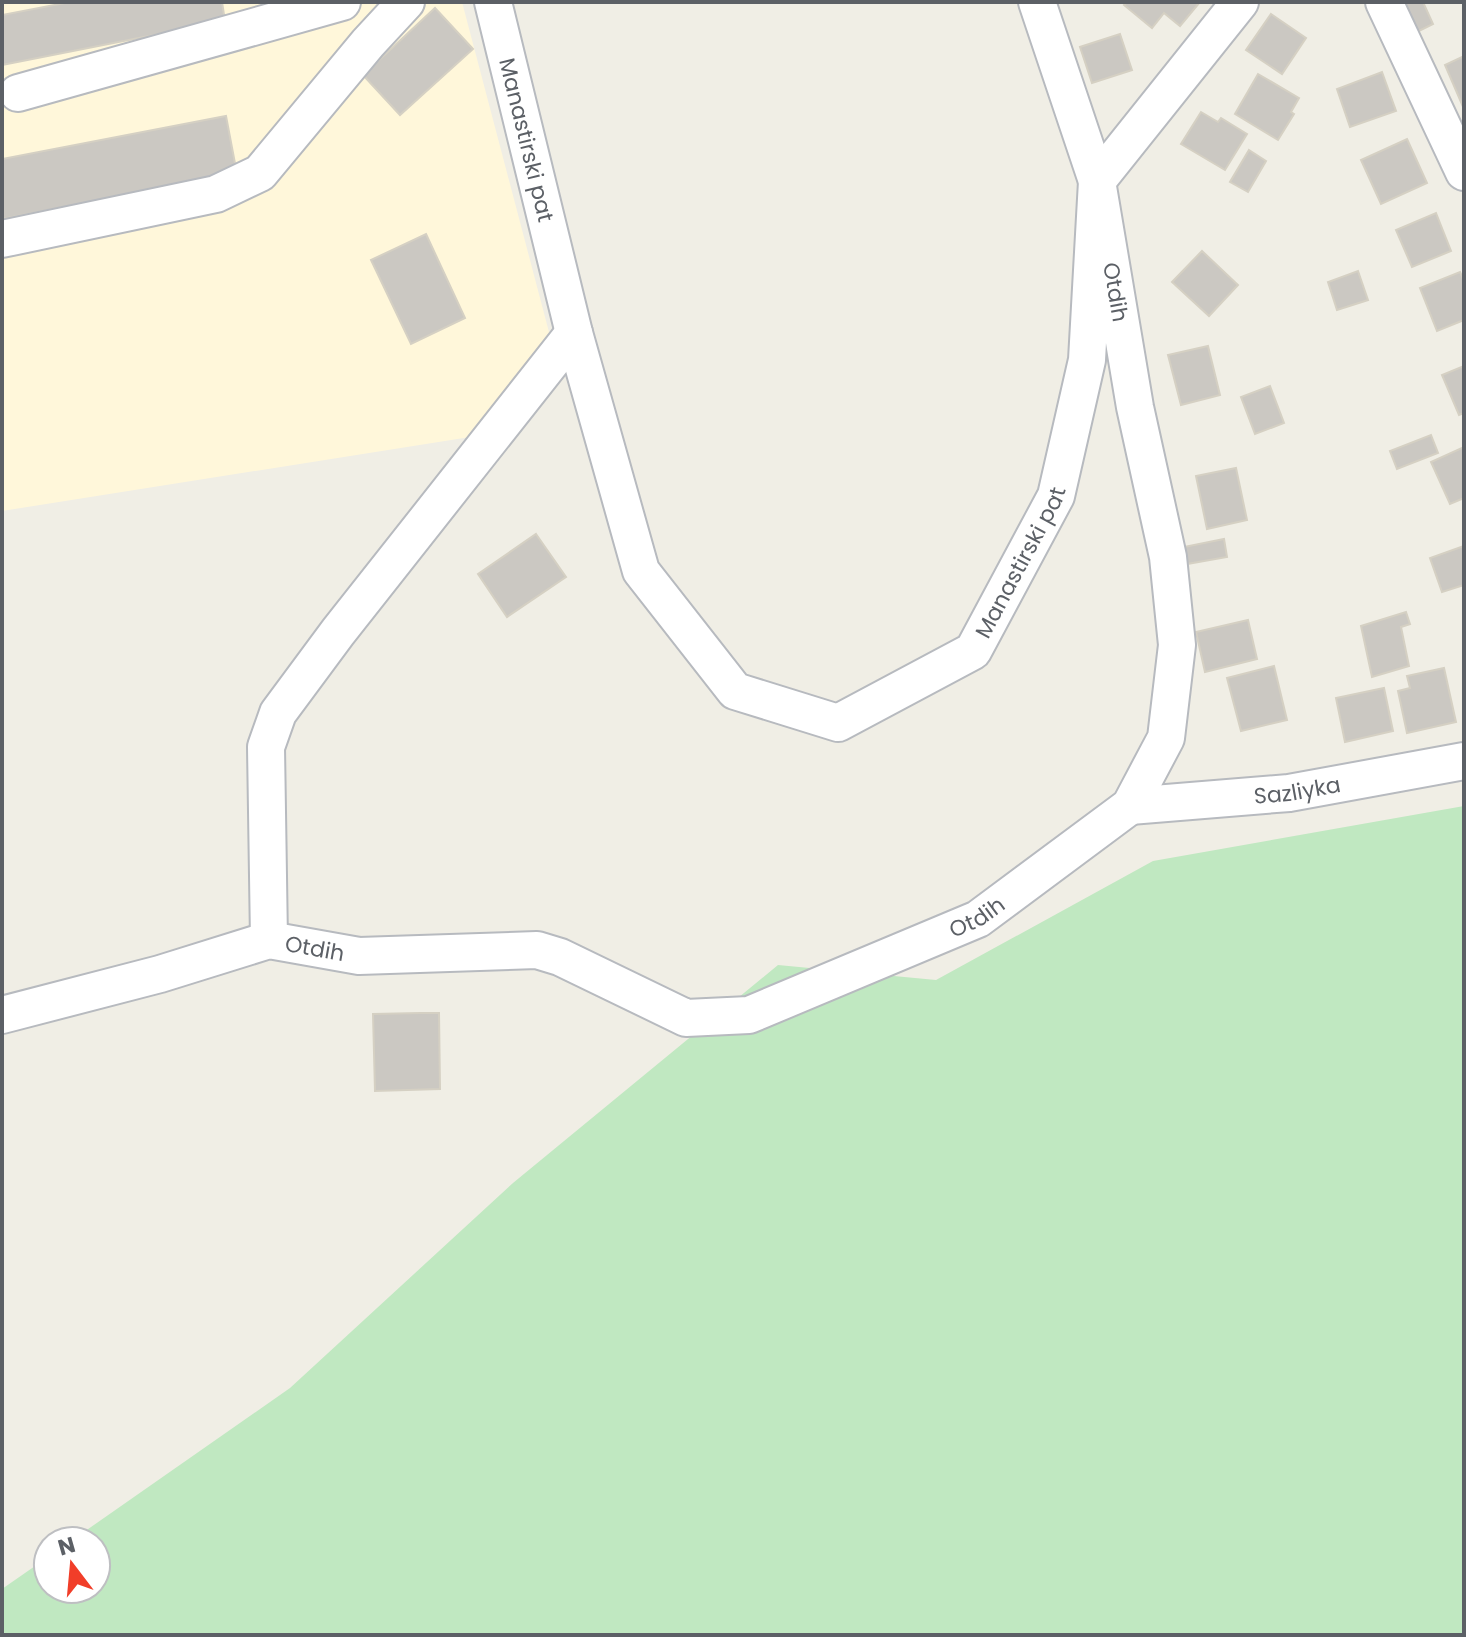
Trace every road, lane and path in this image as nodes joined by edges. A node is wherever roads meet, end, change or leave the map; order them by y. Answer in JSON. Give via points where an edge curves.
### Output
{"nodes":[{"id":1,"x":342,"y":2,"type":"edge"},
{"id":2,"x":406,"y":2,"type":"edge"},
{"id":3,"x":493,"y":2,"type":"edge"},
{"id":4,"x":1037,"y":2,"type":"edge"},
{"id":5,"x":1240,"y":2,"type":"edge"},
{"id":6,"x":1384,"y":2,"type":"edge"},
{"id":7,"x":18,"y":93,"type":"dead end"},
{"id":8,"x":1464,"y":172,"type":"edge"},
{"id":9,"x":1097,"y":181,"type":"junction"},
{"id":10,"x":2,"y":239,"type":"edge"},
{"id":11,"x":574,"y":333,"type":"junction"},
{"id":12,"x":1464,"y":761,"type":"edge"},
{"id":13,"x":1130,"y":806,"type":"junction"},
{"id":14,"x":269,"y":940,"type":"junction"},
{"id":15,"x":2,"y":1015,"type":"edge"}],
"edges":[{"from":1,"to":7,"type":"street"},
{"from":2,"to":10,"type":"street","via":[[260,173],[216,194]]},
{"from":3,"to":11,"type":"street","name":"Manastirski pat"},
{"from":4,"to":9,"type":"street","name":"Otdih"},
{"from":5,"to":9,"type":"street"},
{"from":6,"to":8,"type":"street"},
{"from":9,"to":11,"type":"street","name":"Manastirski pat","via":[[1087,360],[1056,496],[973,651],[838,723],[735,691],[641,571]]},
{"from":9,"to":13,"type":"street","name":"Otdih","via":[[1135,407],[1168,557],[1177,645],[1166,738]]},
{"from":11,"to":14,"type":"street","via":[[278,713],[266,747]]},
{"from":12,"to":13,"type":"street","name":"Sazliyka","via":[[1289,793]]},
{"from":13,"to":14,"type":"street","name":"Otdih","via":[[978,919],[749,1015],[686,1018],[537,950],[359,956]]},
{"from":14,"to":15,"type":"street","name":"Otdih"}]}
